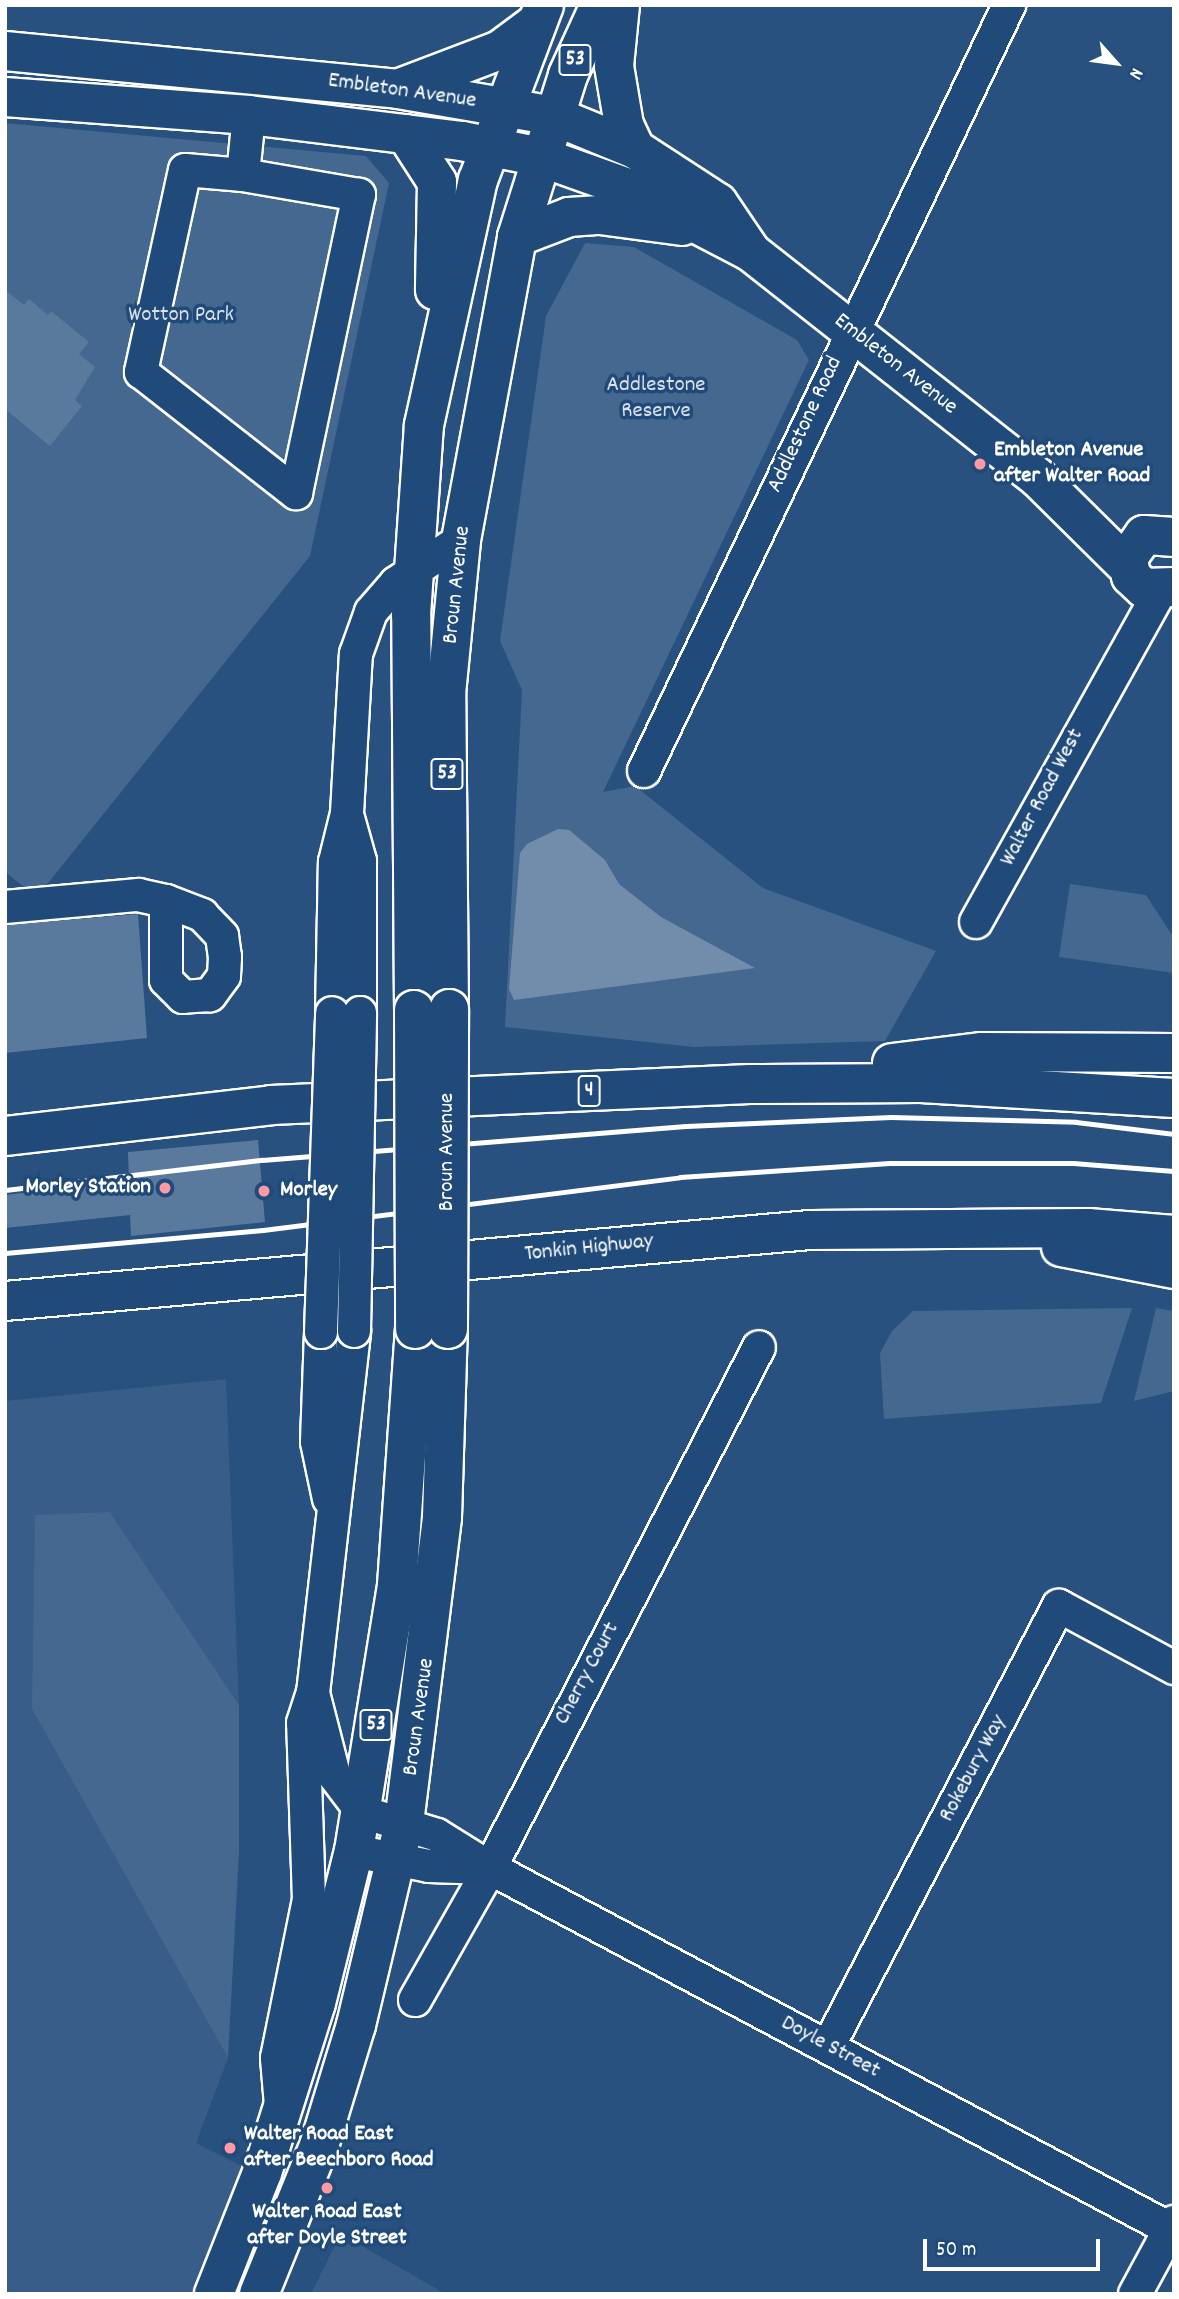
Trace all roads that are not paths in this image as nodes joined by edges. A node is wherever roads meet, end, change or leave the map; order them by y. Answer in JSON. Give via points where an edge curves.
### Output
{"nodes":[{"id":1,"x":600,"y":5,"type":"edge"},
{"id":2,"x":620,"y":5,"type":"edge"},
{"id":3,"x":1009,"y":5,"type":"edge"},
{"id":4,"x":540,"y":15,"type":"edge"},
{"id":5,"x":15,"y":52,"type":"edge"},
{"id":6,"x":398,"y":89,"type":"junction"},
{"id":7,"x":12,"y":98,"type":"edge"},
{"id":8,"x":501,"y":107,"type":"junction"},
{"id":9,"x":249,"y":115,"type":"junction"},
{"id":10,"x":554,"y":116,"type":"junction"},
{"id":11,"x":407,"y":134,"type":"junction"},
{"id":12,"x":488,"y":145,"type":"junction"},
{"id":13,"x":635,"y":149,"type":"junction"},
{"id":14,"x":541,"y":157,"type":"junction"},
{"id":15,"x":243,"y":175,"type":"junction"},
{"id":16,"x":705,"y":230,"type":"junction"},
{"id":17,"x":517,"y":237,"type":"junction"},
{"id":18,"x":751,"y":252,"type":"junction"},
{"id":19,"x":851,"y":330,"type":"junction"},
{"id":20,"x":434,"y":369,"type":"junction"},
{"id":21,"x":461,"y":540,"type":"junction"},
{"id":22,"x":1156,"y":557,"type":"edge"},
{"id":23,"x":414,"y":572,"type":"junction"},
{"id":24,"x":644,"y":771,"type":"dead end"},
{"id":25,"x":166,"y":901,"type":"dead end"},
{"id":26,"x":5,"y":907,"type":"edge"},
{"id":27,"x":976,"y":922,"type":"dead end"},
{"id":28,"x":432,"y":1009,"type":"junction"},
{"id":29,"x":346,"y":1013,"type":"junction"},
{"id":30,"x":1174,"y":1053,"type":"edge"},
{"id":31,"x":664,"y":1088,"type":"junction"},
{"id":32,"x":1174,"y":1098,"type":"edge"},
{"id":33,"x":5,"y":1136,"type":"edge"},
{"id":34,"x":970,"y":1229,"type":"junction"},
{"id":35,"x":1174,"y":1235,"type":"edge"},
{"id":36,"x":1174,"y":1269,"type":"edge"},
{"id":37,"x":5,"y":1301,"type":"edge"},
{"id":38,"x":431,"y":1329,"type":"junction"},
{"id":39,"x":760,"y":1347,"type":"dead end"},
{"id":40,"x":331,"y":1507,"type":"junction"},
{"id":41,"x":1174,"y":1668,"type":"edge"},
{"id":42,"x":313,"y":1693,"type":"junction"},
{"id":43,"x":362,"y":1812,"type":"junction"},
{"id":44,"x":404,"y":1823,"type":"junction"},
{"id":45,"x":354,"y":1851,"type":"junction"},
{"id":46,"x":395,"y":1860,"type":"junction"},
{"id":47,"x":490,"y":1868,"type":"junction"},
{"id":48,"x":415,"y":2000,"type":"dead end"},
{"id":49,"x":828,"y":2047,"type":"junction"},
{"id":50,"x":282,"y":2110,"type":"junction"},
{"id":51,"x":1172,"y":2225,"type":"edge"},
{"id":52,"x":214,"y":2294,"type":"edge"},
{"id":53,"x":259,"y":2294,"type":"edge"},
{"id":54,"x":1135,"y":2294,"type":"edge"}],
"edges":[{"from":1,"to":10,"type":"main road","name":"Broun Avenue","number":"53"},
{"from":2,"to":13,"type":"main road","via":[[614,66],[624,124]]},
{"from":3,"to":19,"type":"street","name":"Addlestone Road"},
{"from":4,"to":6,"type":"main road","via":[[500,50]]},
{"from":4,"to":8,"type":"main road","name":"Broun Avenue","number":"53"},
{"from":5,"to":6,"type":"main road","name":"Embleton Avenue"},
{"from":5,"to":7,"type":"main road"},
{"from":6,"to":8,"type":"main road","name":"Embleton Avenue"},
{"from":7,"to":9,"type":"main road","name":"Embleton Avenue"},
{"from":8,"to":10,"type":"main road","name":"Embleton Avenue"},
{"from":8,"to":12,"type":"main road","name":"Broun Avenue","number":"53"},
{"from":9,"to":11,"type":"main road","name":"Embleton Avenue"},
{"from":9,"to":15,"type":"street"},
{"from":10,"to":13,"type":"main road","name":"Embleton Avenue"},
{"from":10,"to":14,"type":"main road","name":"Broun Avenue","number":"53"},
{"from":11,"to":12,"type":"main road","name":"Embleton Avenue"},
{"from":11,"to":20,"type":"main road","via":[[437,182]]},
{"from":12,"to":14,"type":"main road","name":"Embleton Avenue"},
{"from":12,"to":20,"type":"main road","name":"Broun Avenue","number":"53"},
{"from":13,"to":18,"type":"main road","name":"Embleton Avenue","via":[[718,203]]},
{"from":14,"to":16,"type":"main road","name":"Embleton Avenue","via":[[628,188]]},
{"from":14,"to":17,"type":"main road","name":"Broun Avenue","number":"53"},
{"from":15,"to":15,"type":"street","via":[[359,195],[296,493],[141,372],[185,170]]},
{"from":16,"to":17,"type":"main road","via":[[600,215],[569,217]]},
{"from":16,"to":18,"type":"main road","name":"Embleton Avenue"},
{"from":17,"to":21,"type":"main road","name":"Broun Avenue","number":"53"},
{"from":18,"to":19,"type":"main road","name":"Embleton Avenue"},
{"from":19,"to":22,"type":"main road","name":"Embleton Avenue","via":[[1038,478]]},
{"from":19,"to":24,"type":"street","name":"Addlestone Road"},
{"from":20,"to":23,"type":"main road","name":"Broun Avenue","number":"53"},
{"from":21,"to":23,"type":"street"},
{"from":21,"to":28,"type":"main road","name":"Broun Avenue","number":"53","via":[[446,694]]},
{"from":22,"to":27,"type":"street","name":"Walter Road West","via":[[1110,674]]},
{"from":23,"to":28,"type":"main road","name":"Broun Avenue","number":"53"},
{"from":23,"to":29,"type":"street","via":[[371,611],[356,654],[346,813],[360,861]]},
{"from":25,"to":26,"type":"street","via":[[138,895]]},
{"from":28,"to":38,"type":"main road","name":"Broun Avenue","number":"53","bridge":true},
{"from":29,"to":40,"type":"street","bridge":true,"via":[[354,1331],[344,1454]]},
{"from":29,"to":40,"type":"street","bridge":true,"via":[[317,1442]]},
{"from":30,"to":31,"type":"main road","via":[[982,1052]]},
{"from":31,"to":32,"type":"main road","number":"4","via":[[921,1083]]},
{"from":31,"to":33,"type":"main road","number":"4","via":[[271,1105]]},
{"from":34,"to":35,"type":"main road","name":"Tonkin Highway","via":[[1088,1228]]},
{"from":34,"to":36,"type":"main road"},
{"from":34,"to":37,"type":"main road","name":"Tonkin Highway","via":[[810,1230]]},
{"from":38,"to":43,"type":"main road","name":"Broun Avenue","number":"53"},
{"from":38,"to":44,"type":"main road","name":"Broun Avenue","number":"53","via":[[442,1517],[426,1678]]},
{"from":39,"to":47,"type":"street","name":"Cherry Court"},
{"from":40,"to":42,"type":"street"},
{"from":41,"to":49,"type":"street","name":"Rokebury Way","via":[[1059,1606]]},
{"from":42,"to":43,"type":"street","via":[[334,1775]]},
{"from":42,"to":50,"type":"street","via":[[303,1723],[302,1750],[309,1900],[277,2059]]},
{"from":43,"to":44,"type":"street","name":"Doyle Street"},
{"from":43,"to":45,"type":"main road","name":"Broun Avenue","number":"53"},
{"from":44,"to":46,"type":"main road","name":"Broun Avenue","number":"53"},
{"from":44,"to":47,"type":"street","name":"Doyle Street","via":[[437,1835]]},
{"from":45,"to":46,"type":"street","name":"Doyle Street"},
{"from":45,"to":50,"type":"main road","name":"Broun Avenue","number":"53"},
{"from":46,"to":47,"type":"street","name":"Doyle Street"},
{"from":46,"to":53,"type":"main road","name":"Broun Avenue","number":"53","via":[[356,2025],[318,2146]]},
{"from":47,"to":48,"type":"street","name":"Cherry Court"},
{"from":47,"to":49,"type":"street","name":"Doyle Street"},
{"from":49,"to":51,"type":"street","name":"Doyle Street"},
{"from":50,"to":52,"type":"main road","name":"Broun Avenue","number":"53"},
{"from":51,"to":54,"type":"street"}]}
